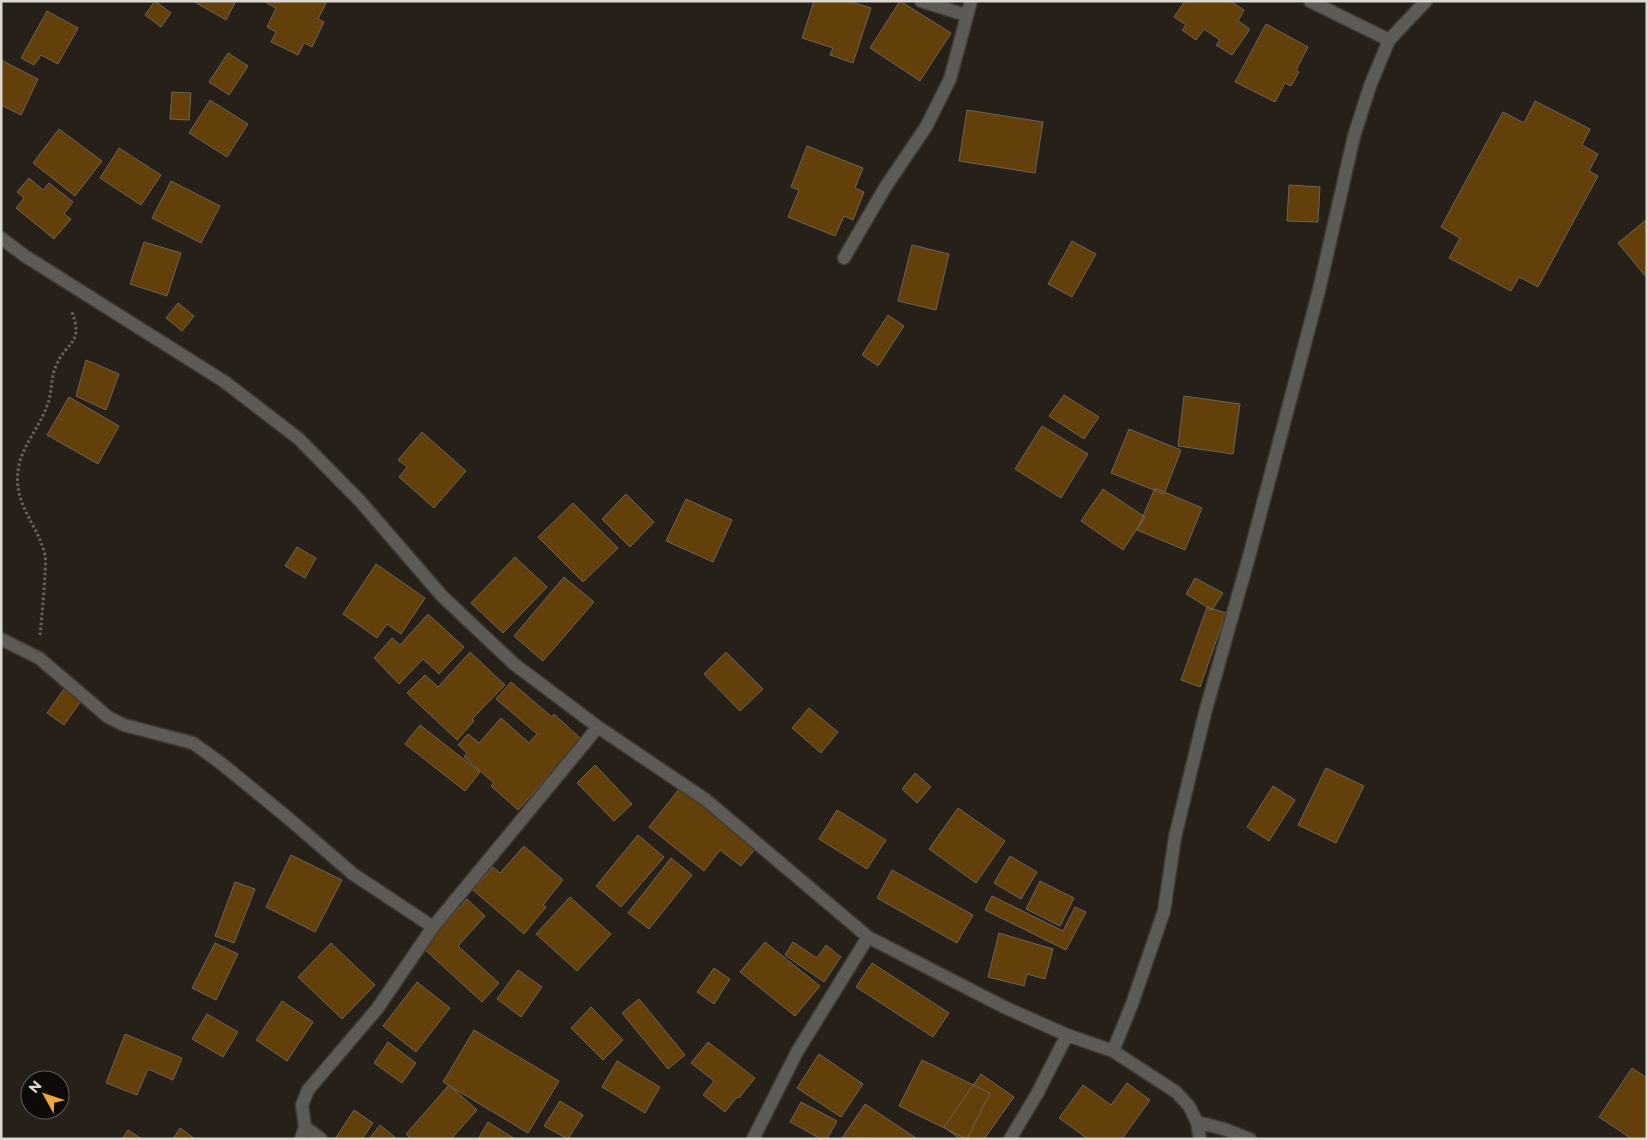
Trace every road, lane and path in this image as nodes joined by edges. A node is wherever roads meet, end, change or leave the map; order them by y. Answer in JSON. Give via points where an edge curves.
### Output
{"nodes":[{"id":1,"x":920,"y":1,"type":"edge"},
{"id":2,"x":971,"y":1,"type":"edge"},
{"id":3,"x":1310,"y":1,"type":"edge"},
{"id":4,"x":1426,"y":1,"type":"edge"},
{"id":5,"x":966,"y":15,"type":"junction"},
{"id":6,"x":1389,"y":40,"type":"junction"},
{"id":7,"x":1,"y":238,"type":"edge"},
{"id":8,"x":844,"y":258,"type":"dead end"},
{"id":9,"x":61,"y":278,"type":"junction"},
{"id":10,"x":1,"y":639,"type":"edge"},
{"id":11,"x":39,"y":658,"type":"junction"},
{"id":12,"x":598,"y":727,"type":"junction"},
{"id":13,"x":433,"y":927,"type":"junction"},
{"id":14,"x":868,"y":937,"type":"junction"},
{"id":15,"x":1067,"y":1035,"type":"junction"},
{"id":16,"x":1113,"y":1051,"type":"junction"},
{"id":17,"x":1197,"y":1122,"type":"junction"},
{"id":18,"x":303,"y":1133,"type":"edge"},
{"id":19,"x":321,"y":1139,"type":"edge"},
{"id":20,"x":753,"y":1139,"type":"edge"},
{"id":21,"x":1010,"y":1139,"type":"edge"},
{"id":22,"x":1200,"y":1139,"type":"edge"},
{"id":23,"x":1250,"y":1139,"type":"edge"}],
"edges":[{"from":1,"to":5,"type":"street"},
{"from":2,"to":5,"type":"street"},
{"from":3,"to":6,"type":"street"},
{"from":4,"to":6,"type":"street"},
{"from":5,"to":8,"type":"street","via":[[950,79],[926,127],[886,186]]},
{"from":6,"to":16,"type":"street","via":[[1354,136],[1319,290],[1250,553],[1204,712],[1175,837],[1164,911]]},
{"from":7,"to":9,"type":"street"},
{"from":9,"to":11,"type":"path","via":[[76,331],[73,342],[55,367],[48,403],[19,465],[18,481],[20,500],[45,557]]},
{"from":9,"to":12,"type":"street","via":[[225,382],[299,439],[360,501],[442,596],[514,664]]},
{"from":10,"to":11,"type":"street"},
{"from":11,"to":13,"type":"street","via":[[108,717],[124,725],[193,743],[353,874]]},
{"from":12,"to":13,"type":"street"},
{"from":12,"to":14,"type":"street","via":[[706,800]]},
{"from":13,"to":18,"type":"street","via":[[376,1009],[308,1090],[302,1105]]},
{"from":14,"to":15,"type":"street","via":[[1004,1007]]},
{"from":14,"to":20,"type":"street","via":[[797,1052]]},
{"from":15,"to":16,"type":"street"},
{"from":15,"to":21,"type":"street"},
{"from":16,"to":17,"type":"street","via":[[1176,1092],[1189,1106]]},
{"from":17,"to":22,"type":"street"},
{"from":17,"to":23,"type":"street","via":[[1224,1128]]},
{"from":18,"to":19,"type":"street"}]}
